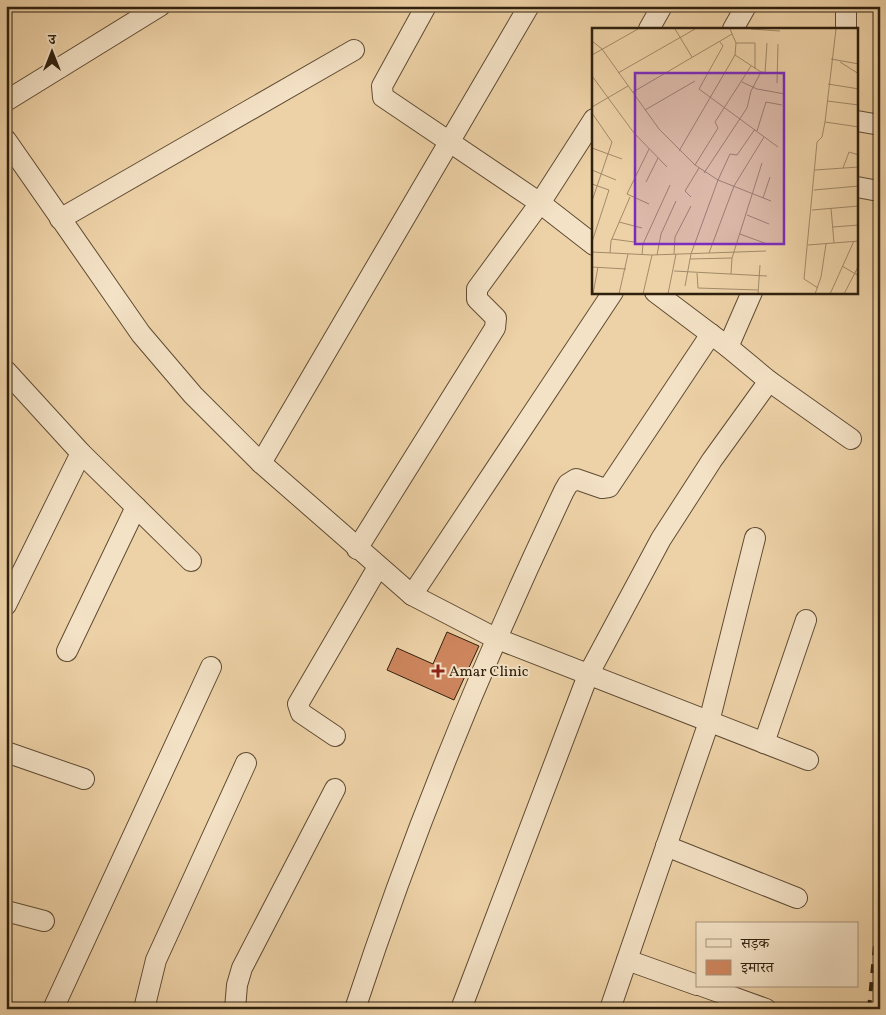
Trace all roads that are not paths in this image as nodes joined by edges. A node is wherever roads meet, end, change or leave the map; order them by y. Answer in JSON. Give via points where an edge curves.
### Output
{"nodes":[{"id":1,"x":160,"y":6,"type":"edge"},
{"id":2,"x":426,"y":6,"type":"edge"},
{"id":3,"x":529,"y":6,"type":"edge"},
{"id":4,"x":662,"y":6,"type":"edge"},
{"id":5,"x":746,"y":6,"type":"edge"},
{"id":6,"x":846,"y":6,"type":"edge"},
{"id":7,"x":650,"y":28,"type":"edge"},
{"id":8,"x":734,"y":28,"type":"edge"},
{"id":9,"x":846,"y":28,"type":"edge"},
{"id":10,"x":354,"y":50,"type":"dead end"},
{"id":11,"x":6,"y":101,"type":"edge"},
{"id":12,"x":858,"y":121,"type":"edge"},
{"id":13,"x":592,"y":122,"type":"edge"},
{"id":14,"x":880,"y":125,"type":"edge"},
{"id":15,"x":6,"y":140,"type":"edge"},
{"id":16,"x":449,"y":141,"type":"junction"},
{"id":17,"x":540,"y":204,"type":"junction"},
{"id":18,"x":60,"y":219,"type":"junction"},
{"id":19,"x":592,"y":243,"type":"edge"},
{"id":20,"x":612,"y":294,"type":"edge"},
{"id":21,"x":658,"y":294,"type":"edge"},
{"id":22,"x":751,"y":294,"type":"edge"},
{"id":23,"x":711,"y":334,"type":"junction"},
{"id":24,"x":728,"y":347,"type":"junction"},
{"id":25,"x":6,"y":371,"type":"edge"},
{"id":26,"x":769,"y":381,"type":"junction"},
{"id":27,"x":851,"y":439,"type":"dead end"},
{"id":28,"x":81,"y":453,"type":"junction"},
{"id":29,"x":261,"y":463,"type":"junction"},
{"id":30,"x":136,"y":507,"type":"junction"},
{"id":31,"x":755,"y":538,"type":"dead end"},
{"id":32,"x":357,"y":549,"type":"junction"},
{"id":33,"x":191,"y":561,"type":"dead end"},
{"id":34,"x":378,"y":567,"type":"junction"},
{"id":35,"x":412,"y":595,"type":"junction"},
{"id":36,"x":6,"y":605,"type":"edge"},
{"id":37,"x":806,"y":620,"type":"dead end"},
{"id":38,"x":495,"y":638,"type":"junction"},
{"id":39,"x":67,"y":651,"type":"dead end"},
{"id":40,"x":211,"y":667,"type":"dead end"},
{"id":41,"x":588,"y":675,"type":"junction"},
{"id":42,"x":709,"y":722,"type":"junction"},
{"id":43,"x":335,"y":736,"type":"dead end"},
{"id":44,"x":764,"y":743,"type":"junction"},
{"id":45,"x":6,"y":752,"type":"edge"},
{"id":46,"x":808,"y":760,"type":"dead end"},
{"id":47,"x":246,"y":763,"type":"dead end"},
{"id":48,"x":84,"y":779,"type":"dead end"},
{"id":49,"x":335,"y":789,"type":"dead end"},
{"id":50,"x":666,"y":846,"type":"junction"},
{"id":51,"x":797,"y":898,"type":"dead end"},
{"id":52,"x":6,"y":912,"type":"edge"},
{"id":53,"x":44,"y":921,"type":"dead end"},
{"id":54,"x":627,"y":960,"type":"junction"},
{"id":55,"x":696,"y":985,"type":"edge"},
{"id":56,"x":708,"y":988,"type":"edge"},
{"id":57,"x":53,"y":1009,"type":"edge"},
{"id":58,"x":144,"y":1009,"type":"edge"},
{"id":59,"x":234,"y":1009,"type":"edge"},
{"id":60,"x":355,"y":1009,"type":"edge"},
{"id":61,"x":461,"y":1009,"type":"edge"},
{"id":62,"x":610,"y":1009,"type":"edge"},
{"id":63,"x":766,"y":1009,"type":"edge"}],
"edges":[{"from":1,"to":11,"type":"street"},
{"from":2,"to":16,"type":"street","via":[[381,89],[383,97]]},
{"from":3,"to":16,"type":"street"},
{"from":4,"to":7,"type":"street"},
{"from":5,"to":8,"type":"street"},
{"from":6,"to":9,"type":"street"},
{"from":10,"to":18,"type":"street"},
{"from":12,"to":14,"type":"street"},
{"from":13,"to":17,"type":"street"},
{"from":15,"to":18,"type":"street"},
{"from":16,"to":17,"type":"street"},
{"from":16,"to":29,"type":"street"},
{"from":17,"to":19,"type":"street"},
{"from":17,"to":32,"type":"street","via":[[478,289],[478,298],[496,318],[495,328]]},
{"from":18,"to":29,"type":"street","via":[[141,334],[193,395]]},
{"from":20,"to":35,"type":"street"},
{"from":21,"to":23,"type":"street"},
{"from":22,"to":24,"type":"street"},
{"from":23,"to":24,"type":"street"},
{"from":23,"to":38,"type":"street","via":[[609,487],[602,488],[576,479],[568,484]]},
{"from":24,"to":26,"type":"street"},
{"from":25,"to":28,"type":"street"},
{"from":26,"to":27,"type":"street"},
{"from":26,"to":41,"type":"street","via":[[661,539]]},
{"from":28,"to":30,"type":"street"},
{"from":28,"to":36,"type":"street"},
{"from":29,"to":32,"type":"street"},
{"from":30,"to":33,"type":"street"},
{"from":30,"to":39,"type":"street"},
{"from":31,"to":42,"type":"street"},
{"from":32,"to":34,"type":"street"},
{"from":34,"to":35,"type":"street"},
{"from":34,"to":43,"type":"street","via":[[298,701],[301,713]]},
{"from":35,"to":38,"type":"street"},
{"from":37,"to":44,"type":"street"},
{"from":38,"to":41,"type":"street"},
{"from":38,"to":60,"type":"street","via":[[378,939]]},
{"from":40,"to":57,"type":"street"},
{"from":41,"to":42,"type":"street"},
{"from":41,"to":61,"type":"street"},
{"from":42,"to":44,"type":"street"},
{"from":42,"to":50,"type":"street"},
{"from":44,"to":46,"type":"street"},
{"from":45,"to":48,"type":"street"},
{"from":47,"to":58,"type":"street","via":[[156,960]]},
{"from":49,"to":59,"type":"street","via":[[242,968]]},
{"from":50,"to":51,"type":"street"},
{"from":50,"to":54,"type":"street"},
{"from":52,"to":53,"type":"street"},
{"from":54,"to":55,"type":"street"},
{"from":54,"to":62,"type":"street"},
{"from":56,"to":63,"type":"street"}]}
